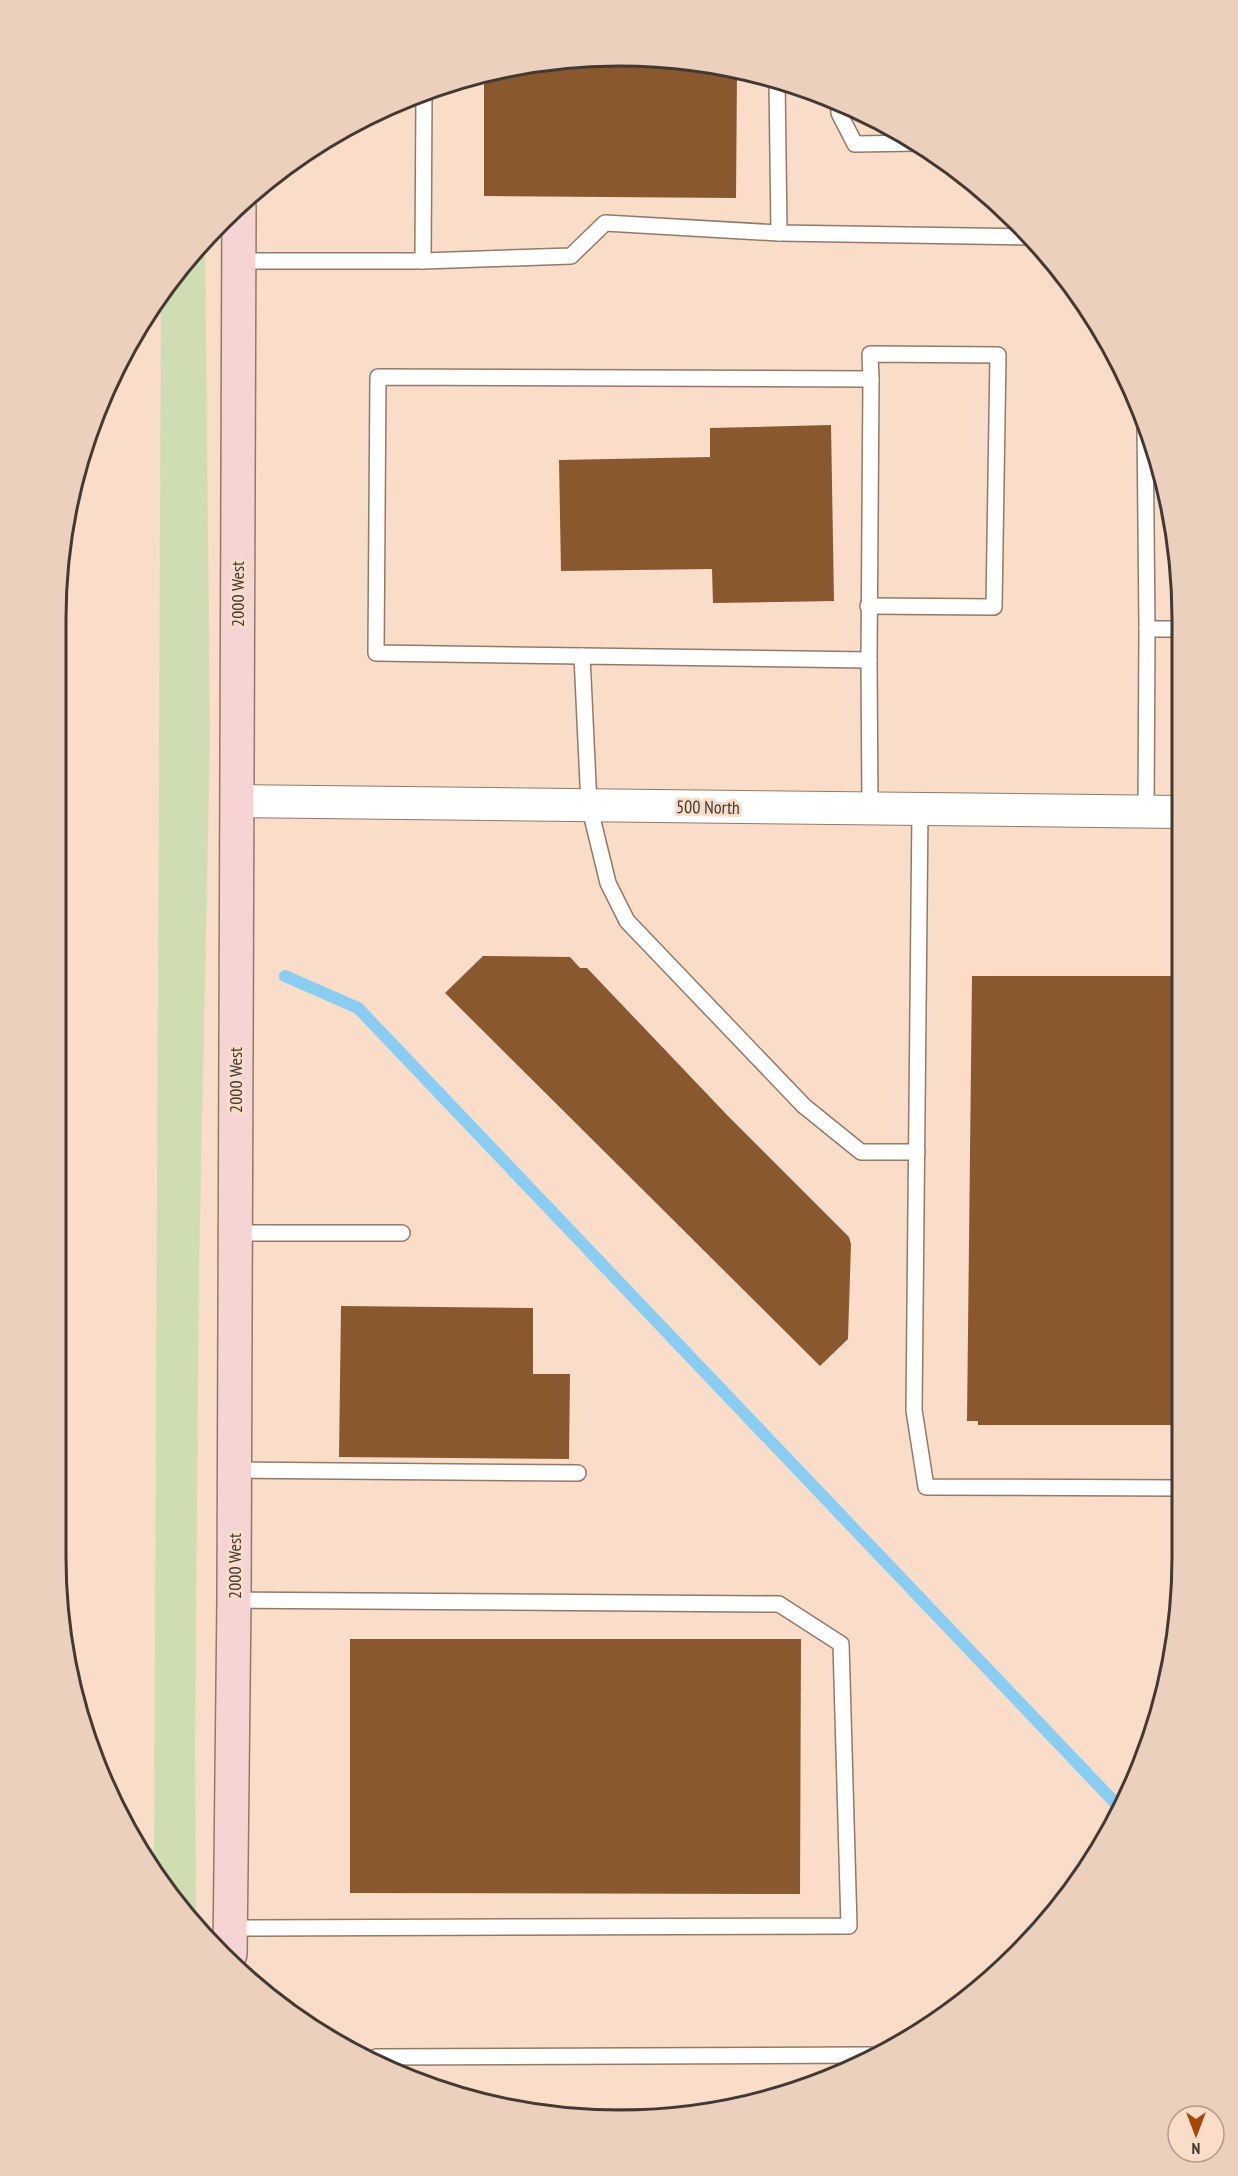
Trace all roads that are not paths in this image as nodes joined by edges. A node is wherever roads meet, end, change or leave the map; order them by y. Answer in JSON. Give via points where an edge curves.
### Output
{"nodes":[{"id":1,"x":777,"y":89,"type":"edge"},
{"id":2,"x":424,"y":102,"type":"edge"},
{"id":3,"x":839,"y":112,"type":"edge"},
{"id":4,"x":901,"y":143,"type":"edge"},
{"id":5,"x":239,"y":217,"type":"edge"},
{"id":6,"x":779,"y":233,"type":"junction"},
{"id":7,"x":1018,"y":237,"type":"edge"},
{"id":8,"x":239,"y":261,"type":"junction"},
{"id":9,"x":423,"y":261,"type":"junction"},
{"id":10,"x":871,"y":379,"type":"junction"},
{"id":11,"x":1145,"y":449,"type":"edge"},
{"id":12,"x":868,"y":606,"type":"junction"},
{"id":13,"x":1147,"y":629,"type":"junction"},
{"id":14,"x":1172,"y":629,"type":"edge"},
{"id":15,"x":582,"y":656,"type":"junction"},
{"id":16,"x":869,"y":660,"type":"junction"},
{"id":17,"x":237,"y":801,"type":"junction"},
{"id":18,"x":589,"y":805,"type":"junction"},
{"id":19,"x":870,"y":809,"type":"junction"},
{"id":20,"x":920,"y":809,"type":"junction"},
{"id":21,"x":1146,"y":812,"type":"junction"},
{"id":22,"x":1172,"y":812,"type":"edge"},
{"id":23,"x":917,"y":1152,"type":"junction"},
{"id":24,"x":235,"y":1233,"type":"junction"},
{"id":25,"x":402,"y":1233,"type":"dead end"},
{"id":26,"x":234,"y":1470,"type":"junction"},
{"id":27,"x":578,"y":1473,"type":"dead end"},
{"id":28,"x":1172,"y":1488,"type":"edge"},
{"id":29,"x":234,"y":1600,"type":"junction"},
{"id":30,"x":230,"y":1941,"type":"edge"},
{"id":31,"x":860,"y":2055,"type":"edge"},
{"id":32,"x":383,"y":2057,"type":"edge"}],
"edges":[{"from":1,"to":6,"type":"lane"},
{"from":2,"to":9,"type":"lane"},
{"from":3,"to":4,"type":"lane","via":[[855,144]]},
{"from":5,"to":8,"type":"street","name":"2000 West"},
{"from":6,"to":7,"type":"lane"},
{"from":6,"to":9,"type":"lane","via":[[605,223],[571,256]]},
{"from":8,"to":9,"type":"lane"},
{"from":8,"to":17,"type":"street","name":"2000 West"},
{"from":10,"to":12,"type":"lane"},
{"from":10,"to":12,"type":"lane","via":[[870,354],[998,355],[994,607]]},
{"from":10,"to":15,"type":"lane","via":[[378,377],[376,653]]},
{"from":11,"to":13,"type":"lane"},
{"from":12,"to":16,"type":"lane"},
{"from":13,"to":14,"type":"lane"},
{"from":13,"to":21,"type":"lane"},
{"from":15,"to":16,"type":"lane"},
{"from":15,"to":18,"type":"lane"},
{"from":16,"to":19,"type":"lane"},
{"from":17,"to":18,"type":"street","name":"500 North"},
{"from":17,"to":24,"type":"street","name":"2000 West"},
{"from":18,"to":19,"type":"street","name":"500 North"},
{"from":18,"to":23,"type":"lane","via":[[608,883],[627,921],[804,1106],[861,1152]]},
{"from":19,"to":20,"type":"street","name":"500 North"},
{"from":20,"to":21,"type":"street","name":"500 North"},
{"from":20,"to":23,"type":"lane"},
{"from":21,"to":22,"type":"street","name":"500 North"},
{"from":23,"to":28,"type":"lane","via":[[914,1410],[926,1487]]},
{"from":24,"to":25,"type":"lane"},
{"from":24,"to":26,"type":"street","name":"2000 West"},
{"from":26,"to":27,"type":"lane"},
{"from":26,"to":29,"type":"street","name":"2000 West"},
{"from":29,"to":30,"type":"street","name":"2000 West"},
{"from":29,"to":30,"type":"lane","via":[[779,1604],[841,1644],[849,1926]]},
{"from":31,"to":32,"type":"lane"}]}
